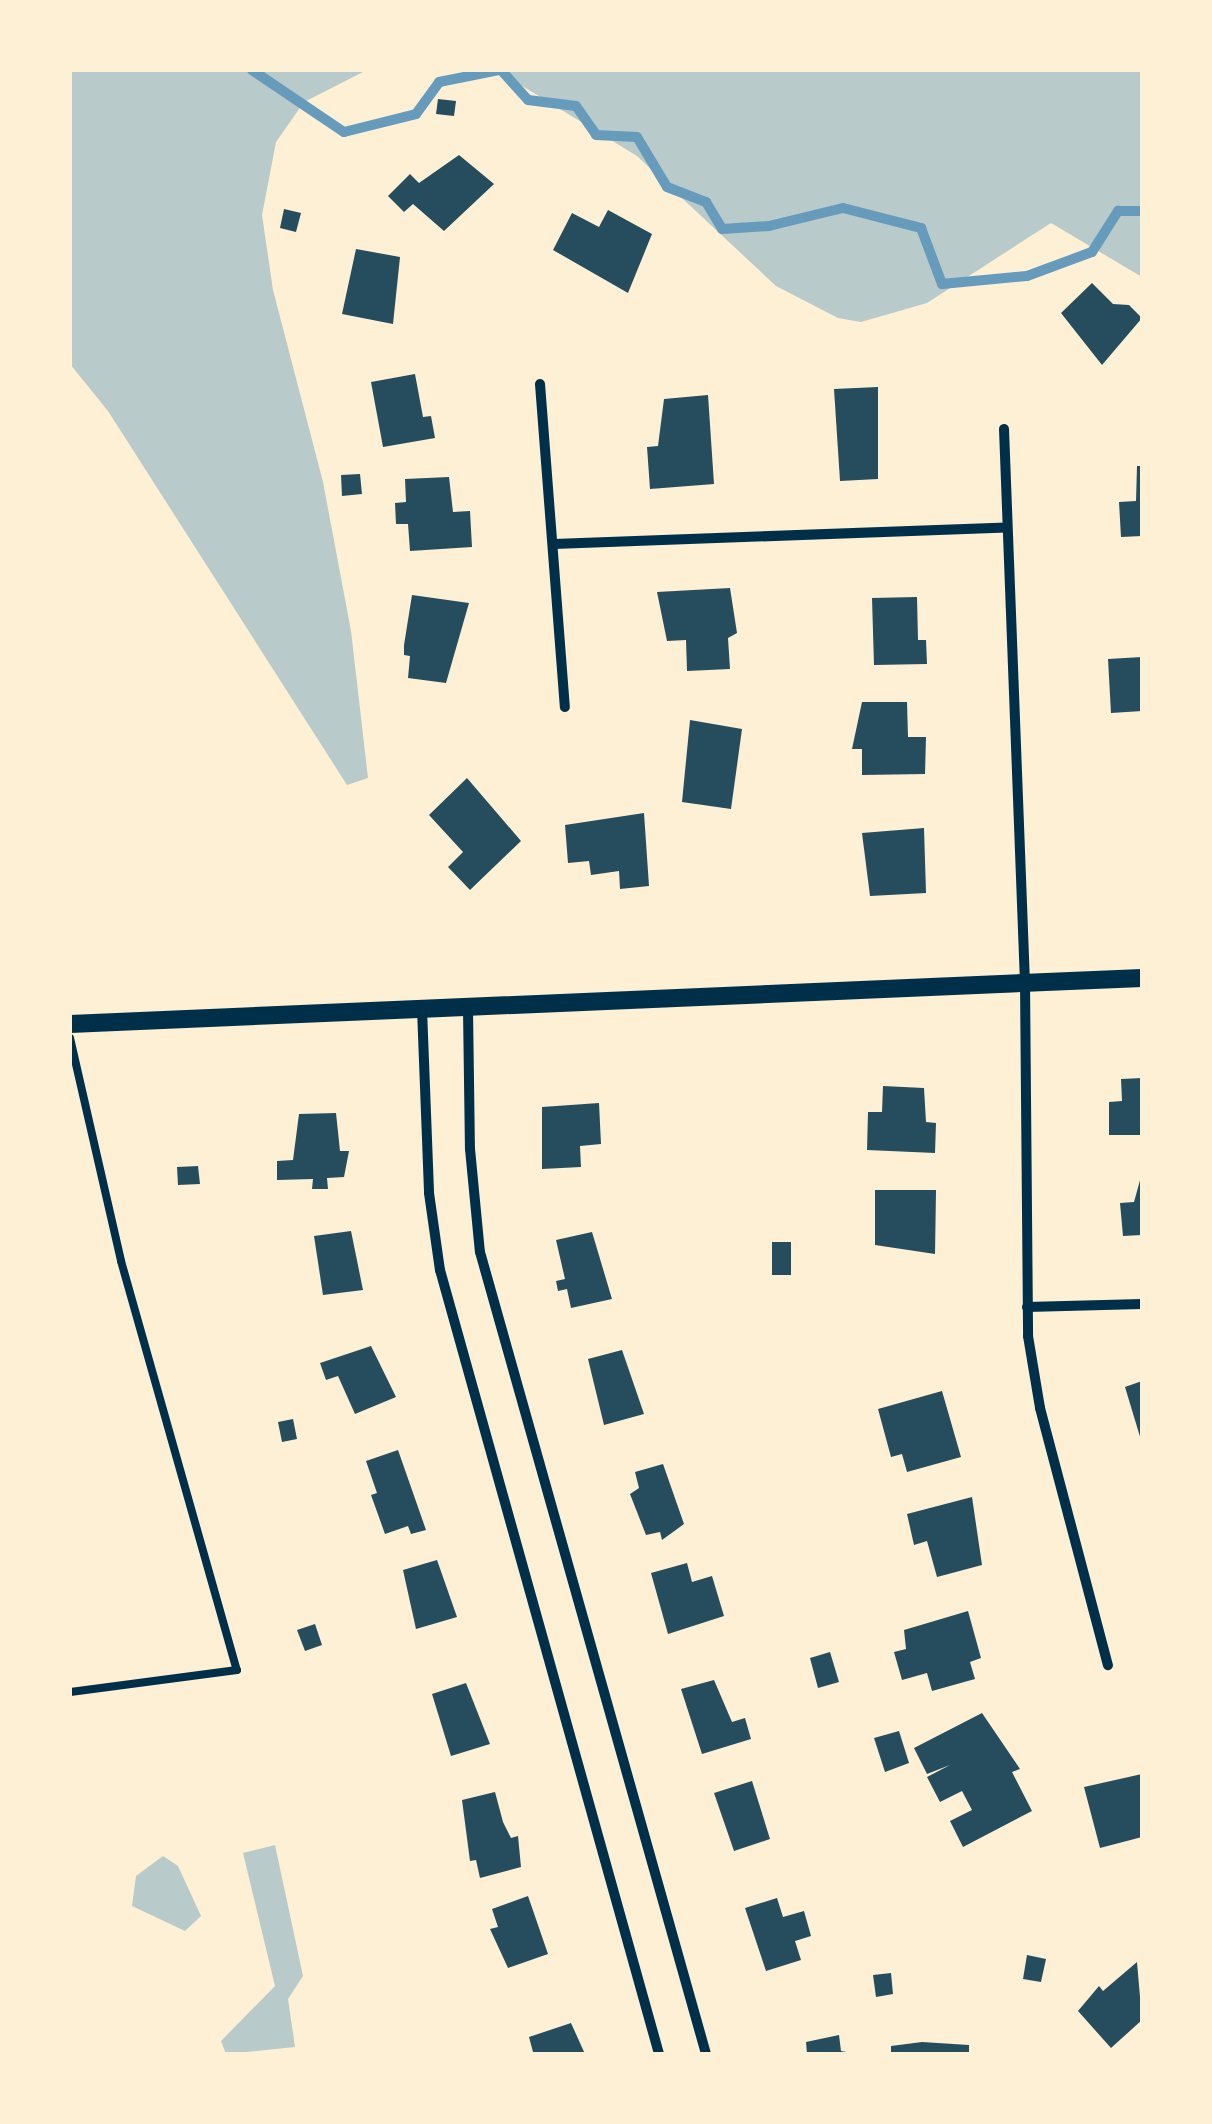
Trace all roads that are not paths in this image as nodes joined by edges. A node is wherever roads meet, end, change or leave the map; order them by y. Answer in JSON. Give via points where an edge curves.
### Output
{"nodes":[{"id":1,"x":540,"y":384,"type":"dead end"},
{"id":2,"x":1004,"y":429,"type":"dead end"},
{"id":3,"x":1007,"y":527,"type":"junction"},
{"id":4,"x":554,"y":544,"type":"junction"},
{"id":5,"x":565,"y":706,"type":"dead end"},
{"id":6,"x":1142,"y":978,"type":"edge"},
{"id":7,"x":1025,"y":982,"type":"junction"},
{"id":8,"x":468,"y":1008,"type":"junction"},
{"id":9,"x":422,"y":1009,"type":"junction"},
{"id":10,"x":70,"y":1024,"type":"edge"},
{"id":11,"x":70,"y":1038,"type":"edge"},
{"id":12,"x":1142,"y":1304,"type":"edge"},
{"id":13,"x":1027,"y":1308,"type":"junction"},
{"id":14,"x":1108,"y":1665,"type":"dead end"},
{"id":15,"x":70,"y":1692,"type":"edge"},
{"id":16,"x":659,"y":2054,"type":"edge"},
{"id":17,"x":706,"y":2054,"type":"edge"}],
"edges":[{"from":1,"to":4,"type":"street"},
{"from":2,"to":3,"type":"street"},
{"from":3,"to":4,"type":"street"},
{"from":3,"to":7,"type":"street"},
{"from":4,"to":5,"type":"street"},
{"from":6,"to":7,"type":"street"},
{"from":7,"to":8,"type":"street"},
{"from":7,"to":13,"type":"street"},
{"from":8,"to":9,"type":"street"},
{"from":8,"to":17,"type":"street","via":[[480,1252]]},
{"from":9,"to":10,"type":"street"},
{"from":9,"to":16,"type":"street","via":[[428,1192],[440,1270]]},
{"from":11,"to":15,"type":"lane","via":[[121,1260],[237,1670]]},
{"from":12,"to":13,"type":"street"},
{"from":13,"to":14,"type":"street","via":[[1040,1408]]}]}
